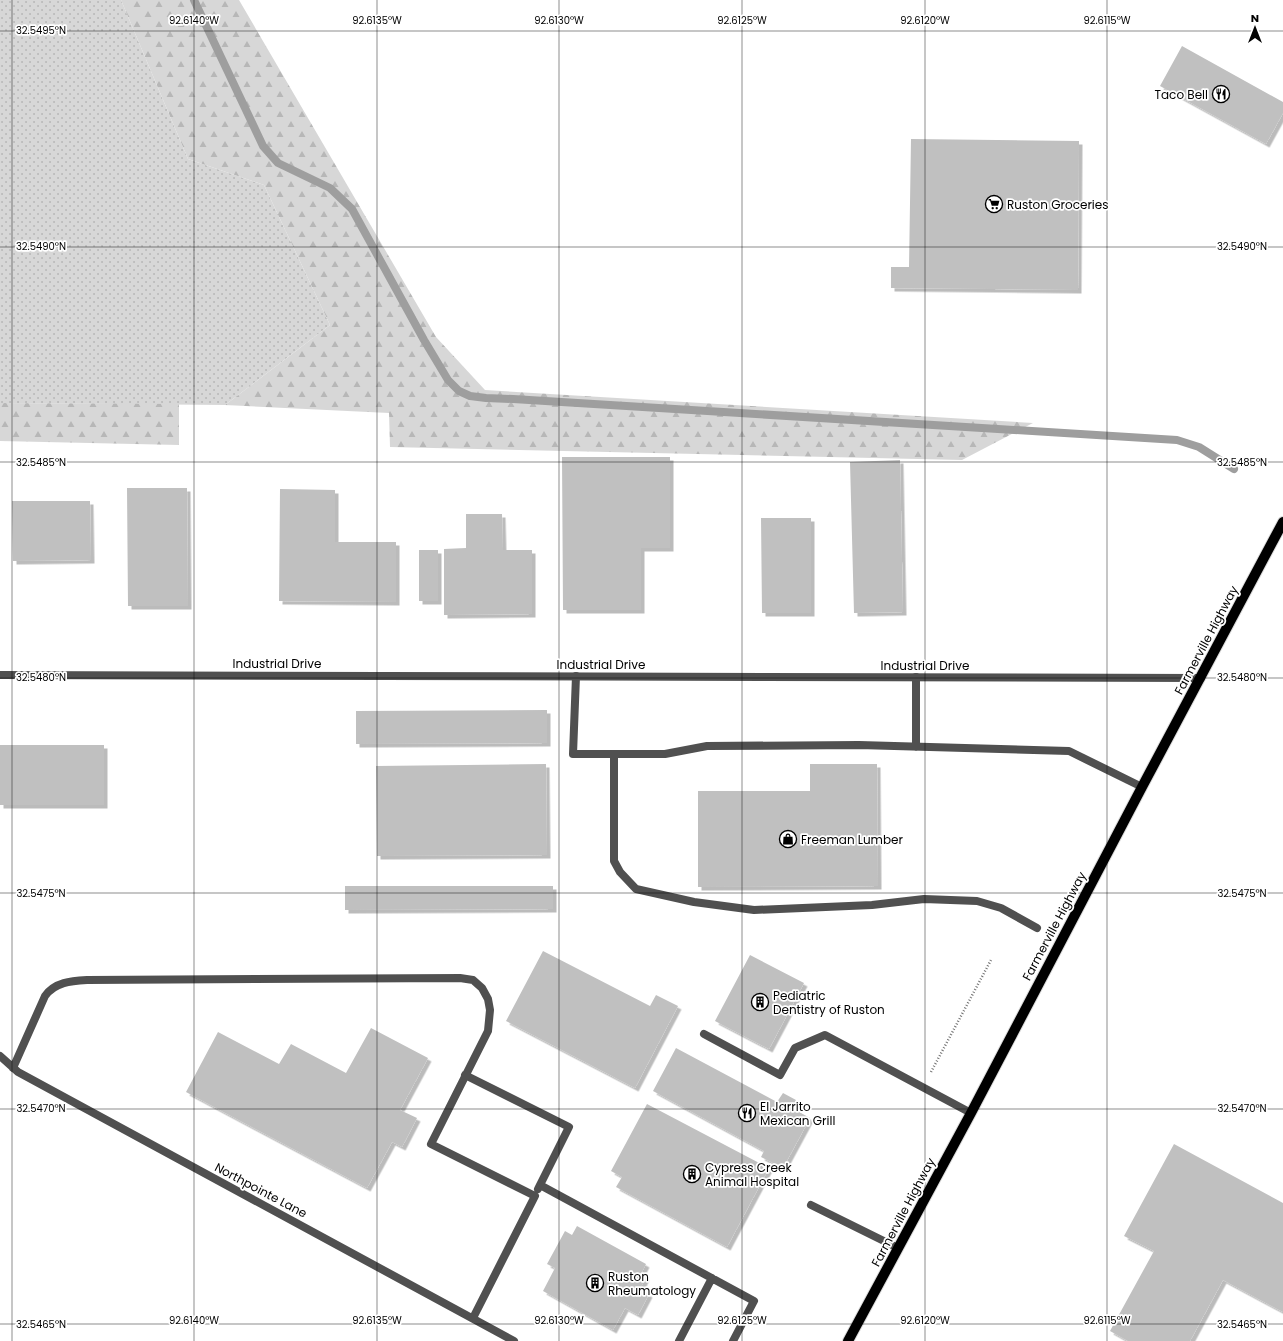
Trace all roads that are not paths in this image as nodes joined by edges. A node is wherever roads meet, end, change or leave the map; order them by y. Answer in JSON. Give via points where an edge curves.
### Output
{"nodes":[{"id":1,"x":1283,"y":522,"type":"edge"},
{"id":2,"x":0,"y":675,"type":"edge"},
{"id":3,"x":576,"y":676,"type":"junction"},
{"id":4,"x":916,"y":677,"type":"junction"},
{"id":5,"x":1201,"y":678,"type":"junction"},
{"id":6,"x":916,"y":747,"type":"junction"},
{"id":7,"x":614,"y":754,"type":"junction"},
{"id":8,"x":1142,"y":787,"type":"junction"},
{"id":9,"x":1037,"y":928,"type":"dead end"},
{"id":10,"x":704,"y":1034,"type":"dead end"},
{"id":11,"x":0,"y":1056,"type":"edge"},
{"id":12,"x":13,"y":1068,"type":"junction"},
{"id":13,"x":465,"y":1075,"type":"junction"},
{"id":14,"x":971,"y":1113,"type":"junction"},
{"id":15,"x":540,"y":1185,"type":"junction"},
{"id":16,"x":535,"y":1196,"type":"junction"},
{"id":17,"x":811,"y":1205,"type":"dead end"},
{"id":18,"x":898,"y":1248,"type":"junction"},
{"id":19,"x":712,"y":1278,"type":"junction"},
{"id":20,"x":473,"y":1318,"type":"junction"},
{"id":21,"x":514,"y":1341,"type":"edge"},
{"id":22,"x":679,"y":1341,"type":"edge"},
{"id":23,"x":732,"y":1341,"type":"edge"},
{"id":24,"x":848,"y":1341,"type":"edge"}],
"edges":[{"from":1,"to":5,"type":"main road","name":"Farmerville Highway"},
{"from":2,"to":3,"type":"street","name":"Industrial Drive"},
{"from":3,"to":4,"type":"street","name":"Industrial Drive"},
{"from":3,"to":7,"type":"street","via":[[573,754]]},
{"from":4,"to":5,"type":"street","name":"Industrial Drive"},
{"from":4,"to":6,"type":"street"},
{"from":5,"to":8,"type":"main road","name":"Farmerville Highway"},
{"from":6,"to":7,"type":"street","via":[[707,746],[665,754]]},
{"from":6,"to":8,"type":"street","via":[[1069,751]]},
{"from":7,"to":9,"type":"street","via":[[614,860],[620,872],[636,889],[694,902],[754,910],[924,899],[977,901],[1001,908]]},
{"from":8,"to":14,"type":"main road","name":"Farmerville Highway"},
{"from":10,"to":14,"type":"street","via":[[780,1075],[795,1048],[825,1035]]},
{"from":11,"to":12,"type":"street","name":"Northpointe Lane"},
{"from":12,"to":13,"type":"street","via":[[45,996],[50,990],[66,982],[460,978],[473,980],[482,988],[490,1010],[488,1031]]},
{"from":12,"to":20,"type":"street","name":"Northpointe Lane"},
{"from":13,"to":15,"type":"street","via":[[569,1127]]},
{"from":13,"to":16,"type":"street","via":[[431,1144]]},
{"from":14,"to":18,"type":"main road","name":"Farmerville Highway"},
{"from":15,"to":16,"type":"street"},
{"from":15,"to":19,"type":"street"},
{"from":16,"to":20,"type":"street"},
{"from":17,"to":18,"type":"street"},
{"from":18,"to":24,"type":"main road","name":"Farmerville Highway"},
{"from":19,"to":22,"type":"street"},
{"from":19,"to":23,"type":"street","via":[[754,1301]]},
{"from":20,"to":21,"type":"street","name":"Northpointe Lane"}]}
